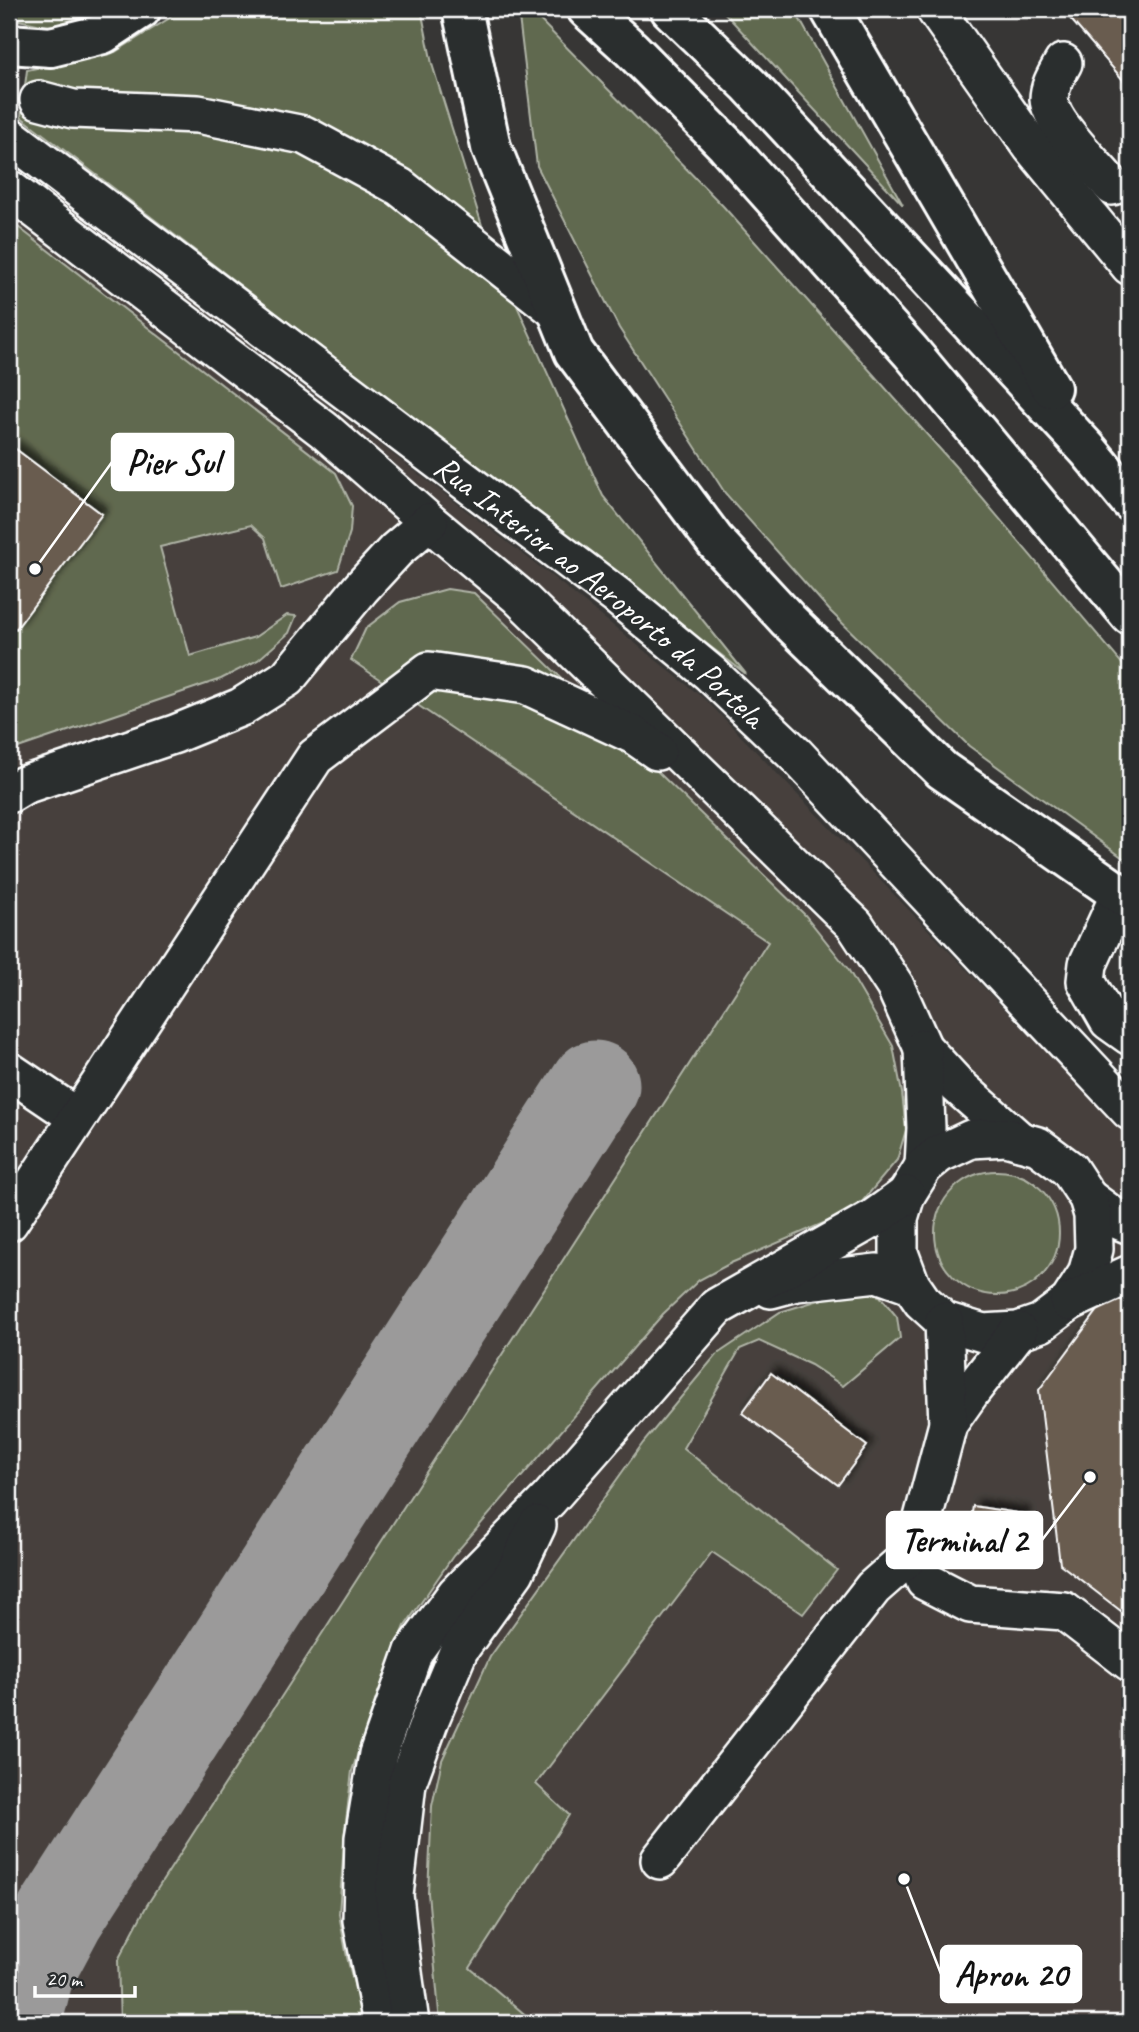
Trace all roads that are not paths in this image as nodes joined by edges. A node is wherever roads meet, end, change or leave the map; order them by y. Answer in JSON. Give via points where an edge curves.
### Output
{"nodes":[{"id":1,"x":141,"y":9,"type":"edge"},
{"id":2,"x":461,"y":9,"type":"edge"},
{"id":3,"x":587,"y":9,"type":"edge"},
{"id":4,"x":670,"y":9,"type":"edge"},
{"id":5,"x":830,"y":9,"type":"edge"},
{"id":6,"x":935,"y":9,"type":"edge"},
{"id":7,"x":9,"y":44,"type":"edge"},
{"id":8,"x":1063,"y":64,"type":"dead end"},
{"id":9,"x":39,"y":100,"type":"dead end"},
{"id":10,"x":9,"y":136,"type":"edge"},
{"id":11,"x":1121,"y":186,"type":"edge"},
{"id":12,"x":9,"y":190,"type":"edge"},
{"id":13,"x":1080,"y":206,"type":"junction"},
{"id":14,"x":1130,"y":266,"type":"edge"},
{"id":15,"x":557,"y":311,"type":"junction"},
{"id":16,"x":1088,"y":450,"type":"junction"},
{"id":17,"x":1130,"y":501,"type":"edge"},
{"id":18,"x":429,"y":522,"type":"junction"},
{"id":19,"x":1130,"y":615,"type":"edge"},
{"id":20,"x":9,"y":794,"type":"edge"},
{"id":21,"x":725,"y":799,"type":"junction"},
{"id":22,"x":1125,"y":898,"type":"edge"},
{"id":23,"x":1130,"y":1036,"type":"edge"},
{"id":24,"x":923,"y":1048,"type":"junction"},
{"id":25,"x":9,"y":1071,"type":"edge"},
{"id":26,"x":1130,"y":1111,"type":"edge"},
{"id":27,"x":77,"y":1117,"type":"junction"},
{"id":28,"x":1020,"y":1140,"type":"junction"},
{"id":29,"x":915,"y":1181,"type":"junction"},
{"id":30,"x":1087,"y":1198,"type":"junction"},
{"id":31,"x":9,"y":1222,"type":"edge"},
{"id":32,"x":1130,"y":1225,"type":"edge"},
{"id":33,"x":1130,"y":1274,"type":"edge"},
{"id":34,"x":911,"y":1285,"type":"junction"},
{"id":35,"x":1069,"y":1302,"type":"junction"},
{"id":36,"x":717,"y":1307,"type":"junction"},
{"id":37,"x":944,"y":1321,"type":"junction"},
{"id":38,"x":1018,"y":1331,"type":"junction"},
{"id":39,"x":948,"y":1424,"type":"junction"},
{"id":40,"x":549,"y":1499,"type":"junction"},
{"id":41,"x":914,"y":1552,"type":"junction"},
{"id":42,"x":1130,"y":1662,"type":"edge"},
{"id":43,"x":660,"y":1860,"type":"dead end"},
{"id":44,"x":382,"y":2023,"type":"edge"},
{"id":45,"x":410,"y":2023,"type":"edge"}],
"edges":[{"from":1,"to":7,"type":"highway","via":[[103,34],[51,47]]},
{"from":2,"to":15,"type":"highway","via":[[491,147]]},
{"from":3,"to":19,"type":"highway","via":[[736,156],[920,363]]},
{"from":4,"to":16,"type":"highway","via":[[749,85]]},
{"from":5,"to":16,"type":"highway"},
{"from":6,"to":13,"type":"street","via":[[1032,147]]},
{"from":8,"to":11,"type":"street","via":[[1049,95],[1050,109]]},
{"from":9,"to":15,"type":"street","via":[[73,108],[198,114],[304,135],[400,187]]},
{"from":10,"to":26,"type":"street","name":"Rua Interior ao Aeroporto da Portela","via":[[617,596],[710,673],[797,756]]},
{"from":11,"to":13,"type":"street"},
{"from":12,"to":18,"type":"street","via":[[324,429]]},
{"from":13,"to":14,"type":"street"},
{"from":15,"to":22,"type":"highway","via":[[574,352],[715,541],[788,620],[942,770]]},
{"from":16,"to":17,"type":"highway"},
{"from":18,"to":20,"type":"street","via":[[361,588],[287,678],[241,707]]},
{"from":18,"to":21,"type":"street","via":[[517,595]]},
{"from":21,"to":24,"type":"street","via":[[855,925],[895,986]]},
{"from":21,"to":27,"type":"street","via":[[634,735],[526,685],[429,671],[315,757]]},
{"from":22,"to":23,"type":"street","via":[[1088,964],[1086,981],[1109,1021]]},
{"from":24,"to":28,"type":"street"},
{"from":24,"to":29,"type":"street","via":[[926,1128]]},
{"from":25,"to":27,"type":"street"},
{"from":27,"to":31,"type":"street"},
{"from":28,"to":29,"type":"street","via":[[971,1139],[939,1153]]},
{"from":28,"to":30,"type":"street","via":[[1038,1146],[1069,1169]]},
{"from":29,"to":34,"type":"street","via":[[899,1218],[899,1253]]},
{"from":29,"to":36,"type":"street","via":[[874,1218]]},
{"from":30,"to":32,"type":"street"},
{"from":30,"to":35,"type":"street","via":[[1093,1215],[1094,1249],[1087,1274]]},
{"from":33,"to":35,"type":"street"},
{"from":34,"to":36,"type":"street","via":[[877,1273],[810,1280]]},
{"from":34,"to":37,"type":"street"},
{"from":35,"to":38,"type":"street","via":[[1041,1323]]},
{"from":36,"to":40,"type":"street"},
{"from":37,"to":38,"type":"street","via":[[983,1333]]},
{"from":37,"to":39,"type":"street"},
{"from":38,"to":39,"type":"street"},
{"from":39,"to":41,"type":"street"},
{"from":40,"to":44,"type":"street","via":[[456,1594],[414,1651],[378,1754],[364,1838],[362,1920]]},
{"from":40,"to":45,"type":"street","via":[[515,1572],[459,1650],[407,1783],[394,1895]]},
{"from":41,"to":42,"type":"street","via":[[925,1581],[970,1604],[1063,1611]]},
{"from":41,"to":43,"type":"street","via":[[873,1588]]}]}
